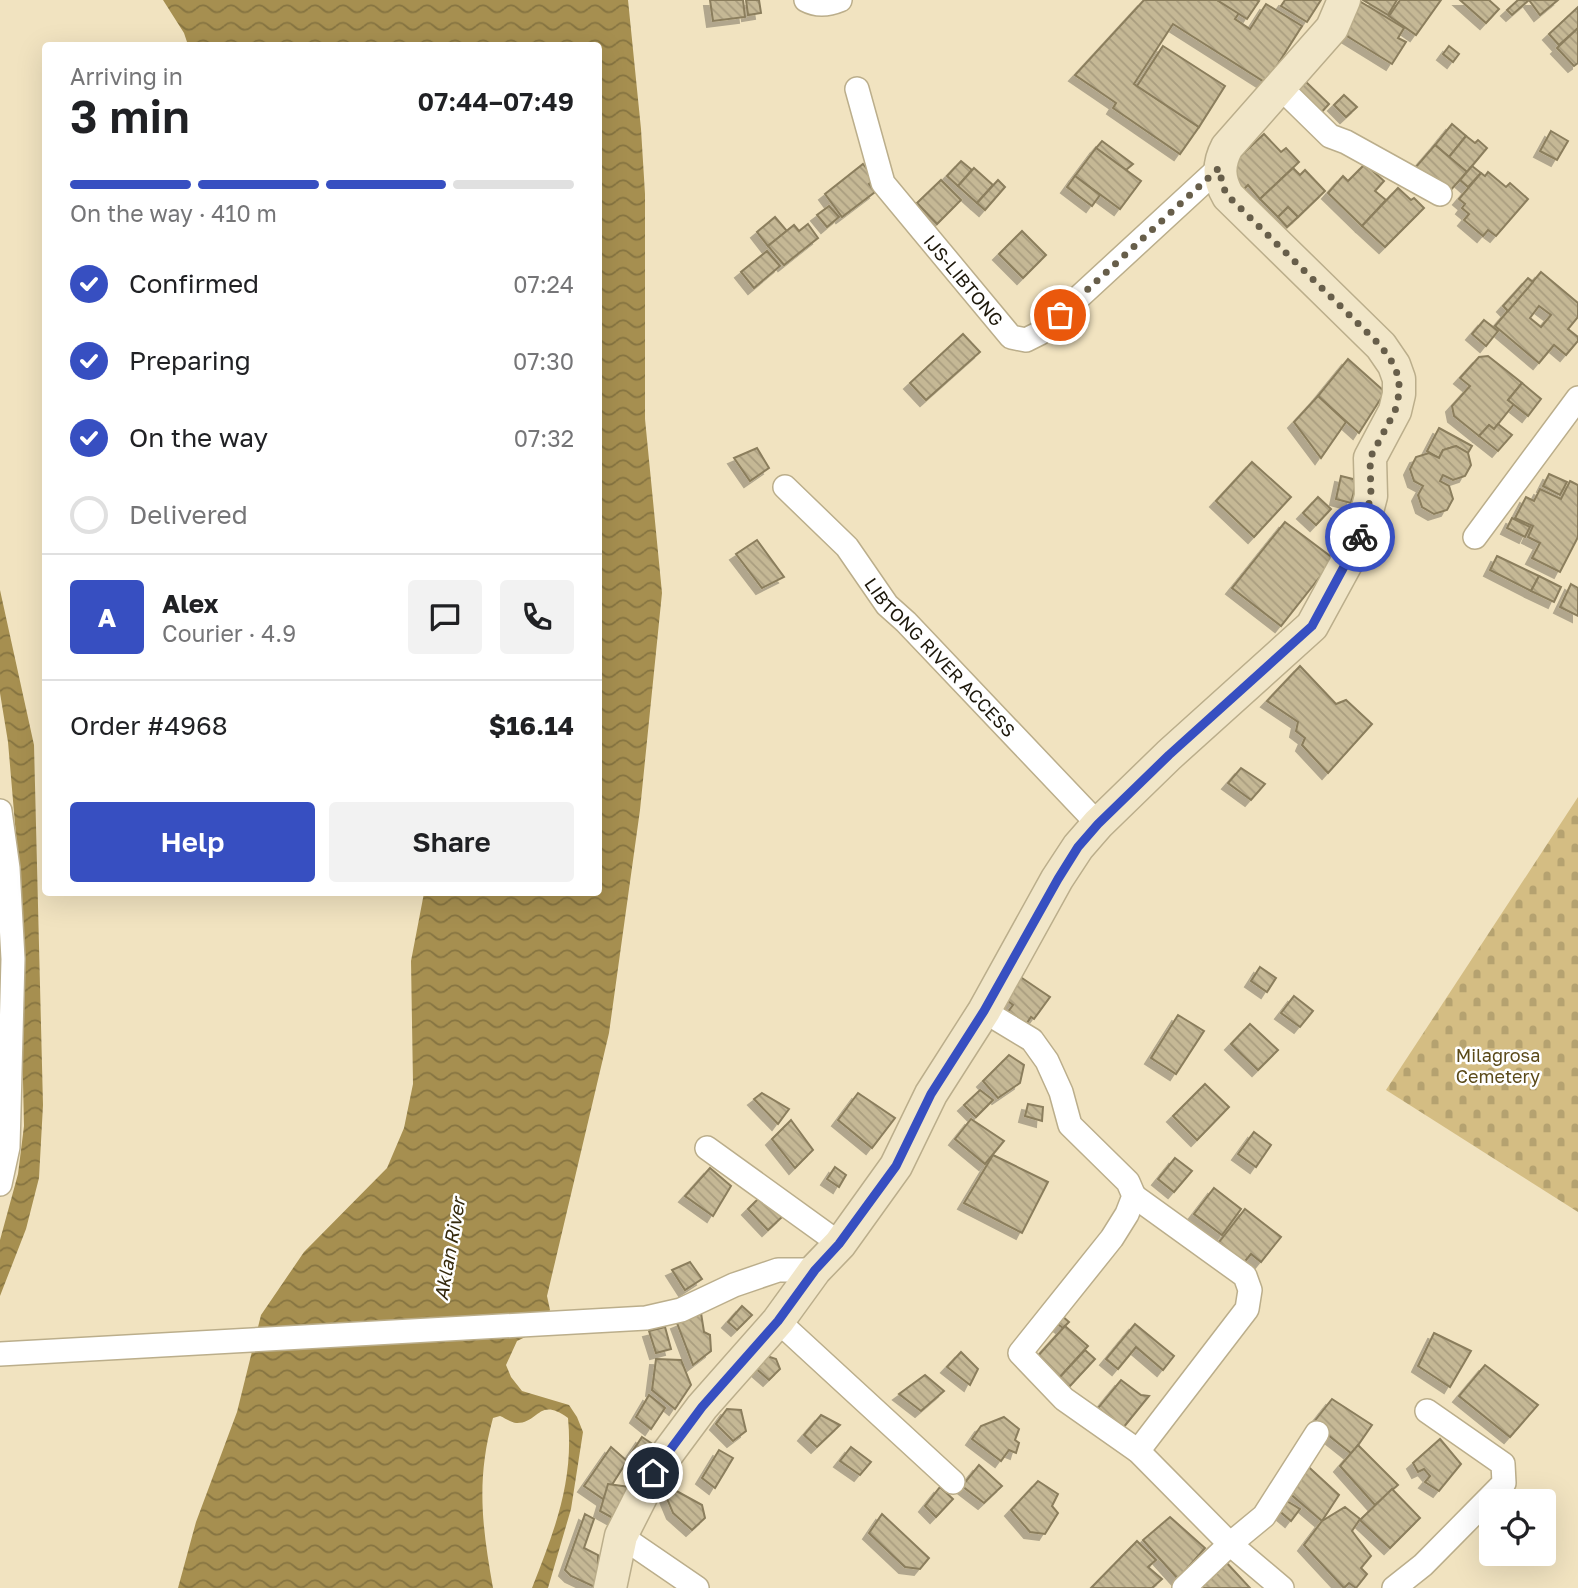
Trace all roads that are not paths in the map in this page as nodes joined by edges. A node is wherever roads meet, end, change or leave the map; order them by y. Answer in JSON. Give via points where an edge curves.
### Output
{"nodes":[{"id":1,"x":806,"y":0,"type":"edge"},
{"id":2,"x":840,"y":0,"type":"edge"},
{"id":3,"x":1344,"y":0,"type":"edge"},
{"id":4,"x":1281,"y":88,"type":"junction"},
{"id":5,"x":857,"y":89,"type":"dead end"},
{"id":6,"x":1219,"y":168,"type":"junction"},
{"id":7,"x":1440,"y":194,"type":"dead end"},
{"id":8,"x":1578,"y":398,"type":"edge"},
{"id":9,"x":785,"y":487,"type":"dead end"},
{"id":10,"x":1475,"y":537,"type":"dead end"},
{"id":11,"x":0,"y":811,"type":"edge"},
{"id":12,"x":1098,"y":824,"type":"junction"},
{"id":13,"x":984,"y":1011,"type":"junction"},
{"id":14,"x":707,"y":1148,"type":"dead end"},
{"id":15,"x":0,"y":1184,"type":"edge"},
{"id":16,"x":1135,"y":1196,"type":"junction"},
{"id":17,"x":839,"y":1244,"type":"junction"},
{"id":18,"x":815,"y":1270,"type":"junction"},
{"id":19,"x":778,"y":1321,"type":"junction"},
{"id":20,"x":0,"y":1354,"type":"edge"},
{"id":21,"x":1427,"y":1411,"type":"dead end"},
{"id":22,"x":1317,"y":1433,"type":"dead end"},
{"id":23,"x":1138,"y":1451,"type":"junction"},
{"id":24,"x":953,"y":1482,"type":"dead end"},
{"id":25,"x":621,"y":1536,"type":"junction"},
{"id":26,"x":1230,"y":1544,"type":"junction"},
{"id":27,"x":610,"y":1588,"type":"edge"},
{"id":28,"x":697,"y":1588,"type":"edge"},
{"id":29,"x":1184,"y":1588,"type":"edge"},
{"id":30,"x":1282,"y":1588,"type":"edge"},
{"id":31,"x":1394,"y":1588,"type":"edge"}],
"edges":[{"from":1,"to":2,"type":"street","via":[[828,5]]},
{"from":3,"to":4,"type":"street","via":[[1332,28]]},
{"from":4,"to":6,"type":"street","via":[[1227,147]]},
{"from":4,"to":7,"type":"street","via":[[1330,136]]},
{"from":5,"to":6,"type":"street","name":"IJS-LIBTONG","via":[[883,183],[1012,337],[1026,340],[1040,333]]},
{"from":6,"to":12,"type":"street","via":[[1228,196],[1389,355],[1399,379],[1399,394],[1370,458],[1371,496],[1360,538],[1312,626]]},
{"from":8,"to":10,"type":"street"},
{"from":9,"to":12,"type":"street","name":"LIBTONG RIVER ACCESS","via":[[847,547],[887,605]]},
{"from":11,"to":15,"type":"street","via":[[13,959],[8,1147]]},
{"from":12,"to":13,"type":"street","via":[[1058,879]]},
{"from":13,"to":16,"type":"street","via":[[1032,1040],[1061,1092],[1070,1125],[1128,1182]]},
{"from":13,"to":17,"type":"street","via":[[931,1094],[896,1166]]},
{"from":14,"to":17,"type":"street"},
{"from":16,"to":23,"type":"street","via":[[1245,1276],[1250,1290],[1247,1309]]},
{"from":16,"to":23,"type":"street","via":[[1112,1238],[1020,1353],[1064,1399]]},
{"from":17,"to":18,"type":"street"},
{"from":18,"to":19,"type":"street"},
{"from":18,"to":20,"type":"street","via":[[778,1270],[734,1284],[681,1310],[646,1318]]},
{"from":19,"to":24,"type":"street"},
{"from":19,"to":25,"type":"street","via":[[702,1407],[653,1473]]},
{"from":21,"to":31,"type":"street","via":[[1503,1464],[1504,1483]]},
{"from":22,"to":26,"type":"street","via":[[1264,1516]]},
{"from":23,"to":26,"type":"street"},
{"from":25,"to":27,"type":"street"},
{"from":25,"to":28,"type":"street"},
{"from":26,"to":29,"type":"street"},
{"from":26,"to":30,"type":"street"}]}
